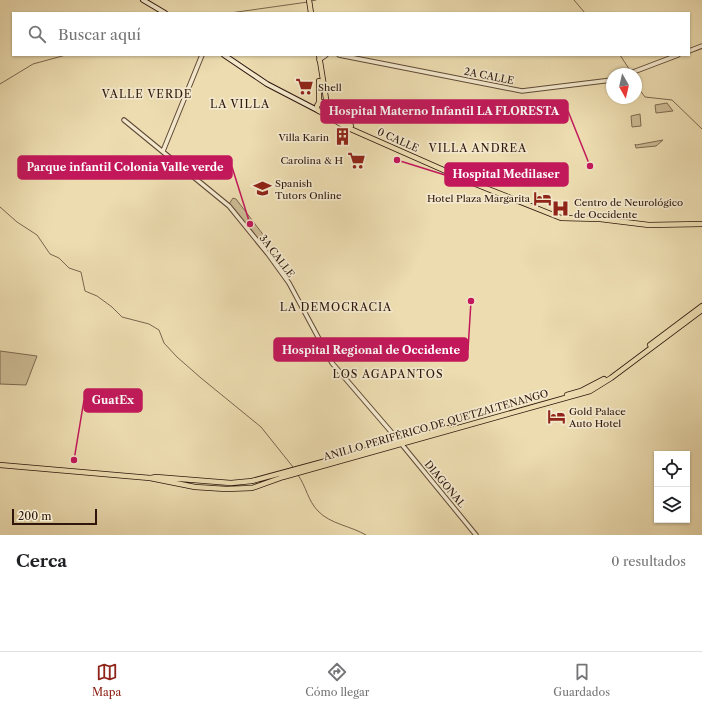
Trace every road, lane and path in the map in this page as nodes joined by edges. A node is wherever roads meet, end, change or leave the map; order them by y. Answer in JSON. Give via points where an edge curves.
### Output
{"nodes":[{"id":1,"x":143,"y":0,"type":"edge"},
{"id":2,"x":311,"y":2,"type":"edge"},
{"id":3,"x":163,"y":12,"type":"edge"},
{"id":4,"x":312,"y":12,"type":"edge"},
{"id":5,"x":702,"y":46,"type":"edge"},
{"id":6,"x":690,"y":51,"type":"edge"},
{"id":7,"x":202,"y":56,"type":"edge"},
{"id":8,"x":225,"y":56,"type":"edge"},
{"id":9,"x":344,"y":56,"type":"edge"},
{"id":10,"x":675,"y":56,"type":"edge"},
{"id":11,"x":318,"y":57,"type":"edge"},
{"id":12,"x":642,"y":69,"type":"edge"},
{"id":13,"x":606,"y":81,"type":"edge"},
{"id":14,"x":304,"y":104,"type":"junction"},
{"id":15,"x":319,"y":104,"type":"junction"},
{"id":16,"x":327,"y":106,"type":"junction"},
{"id":17,"x":320,"y":111,"type":"junction"},
{"id":18,"x":124,"y":120,"type":"dead end"},
{"id":19,"x":163,"y":151,"type":"junction"},
{"id":20,"x":702,"y":222,"type":"edge"},
{"id":21,"x":702,"y":306,"type":"edge"},
{"id":22,"x":702,"y":310,"type":"edge"},
{"id":23,"x":400,"y":442,"type":"junction"},
{"id":24,"x":0,"y":465,"type":"edge"},
{"id":25,"x":476,"y":535,"type":"edge"}],
"edges":[{"from":1,"to":3,"type":"main road"},
{"from":2,"to":4,"type":"main road"},
{"from":5,"to":6,"type":"street"},
{"from":7,"to":19,"type":"street"},
{"from":8,"to":14,"type":"main road","via":[[267,84]]},
{"from":9,"to":13,"type":"street","name":"2A CALLE","via":[[522,91]]},
{"from":10,"to":12,"type":"street"},
{"from":11,"to":15,"type":"main road"},
{"from":11,"to":16,"type":"main road"},
{"from":14,"to":15,"type":"main road"},
{"from":14,"to":17,"type":"main road"},
{"from":15,"to":16,"type":"main road","via":[[324,103]]},
{"from":15,"to":17,"type":"main road"},
{"from":16,"to":17,"type":"main road","via":[[325,112]]},
{"from":16,"to":20,"type":"main road","name":"0 CALLE","via":[[353,128],[561,215],[653,222]]},
{"from":17,"to":20,"type":"main road","name":"0 CALLE","via":[[346,127],[460,178],[561,218],[644,224]]},
{"from":18,"to":19,"type":"street","name":"3A CALLE"},
{"from":19,"to":23,"type":"street","name":"3A CALLE","via":[[230,207],[289,283],[332,363]]},
{"from":21,"to":23,"type":"main road","name":"ANILLO PERIFÉRICO DE QUETZALTENANGO","via":[[591,386]]},
{"from":22,"to":23,"type":"main road","name":"ANILLO PERIFÉRICO DE QUETZALTENANGO","via":[[611,378],[590,390]]},
{"from":23,"to":24,"type":"main road","name":"ANILLO PERIFÉRICO DE QUETZALTENANGO","via":[[296,472],[256,487],[237,489],[195,487],[151,478]]},
{"from":23,"to":25,"type":"street","name":"DIAGONAL"}]}
